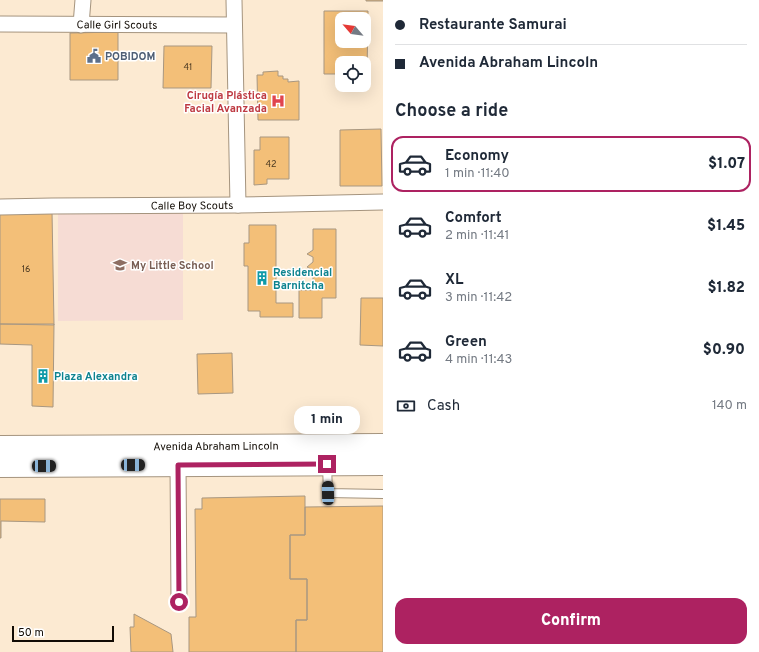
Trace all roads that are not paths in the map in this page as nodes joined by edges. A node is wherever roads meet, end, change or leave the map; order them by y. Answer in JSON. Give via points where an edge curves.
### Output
{"nodes":[{"id":1,"x":83,"y":0,"type":"edge"},
{"id":2,"x":234,"y":0,"type":"edge"},
{"id":3,"x":0,"y":24,"type":"edge"},
{"id":4,"x":81,"y":25,"type":"junction"},
{"id":5,"x":234,"y":25,"type":"junction"},
{"id":6,"x":383,"y":202,"type":"edge"},
{"id":7,"x":238,"y":205,"type":"junction"},
{"id":8,"x":0,"y":208,"type":"edge"},
{"id":9,"x":383,"y":445,"type":"edge"},
{"id":10,"x":0,"y":447,"type":"edge"},
{"id":11,"x":327,"y":464,"type":"junction"},
{"id":12,"x":383,"y":464,"type":"edge"},
{"id":13,"x":178,"y":465,"type":"junction"},
{"id":14,"x":0,"y":466,"type":"edge"},
{"id":15,"x":383,"y":494,"type":"edge"},
{"id":16,"x":179,"y":602,"type":"dead end"}],
"edges":[{"from":1,"to":4,"type":"street"},
{"from":2,"to":5,"type":"street"},
{"from":3,"to":4,"type":"street","name":"Calle Girl Scouts"},
{"from":4,"to":5,"type":"street","name":"Calle Girl Scouts"},
{"from":5,"to":7,"type":"street"},
{"from":6,"to":7,"type":"street","name":"Calle Boy Scouts"},
{"from":7,"to":8,"type":"street","name":"Calle Boy Scouts"},
{"from":9,"to":10,"type":"main road","name":"Avenida Abraham Lincoln"},
{"from":11,"to":12,"type":"main road","name":"Avenida Abraham Lincoln"},
{"from":11,"to":13,"type":"main road","name":"Avenida Abraham Lincoln"},
{"from":11,"to":15,"type":"lane","via":[[328,493]]},
{"from":13,"to":14,"type":"main road","name":"Avenida Abraham Lincoln"},
{"from":13,"to":16,"type":"street"}]}
